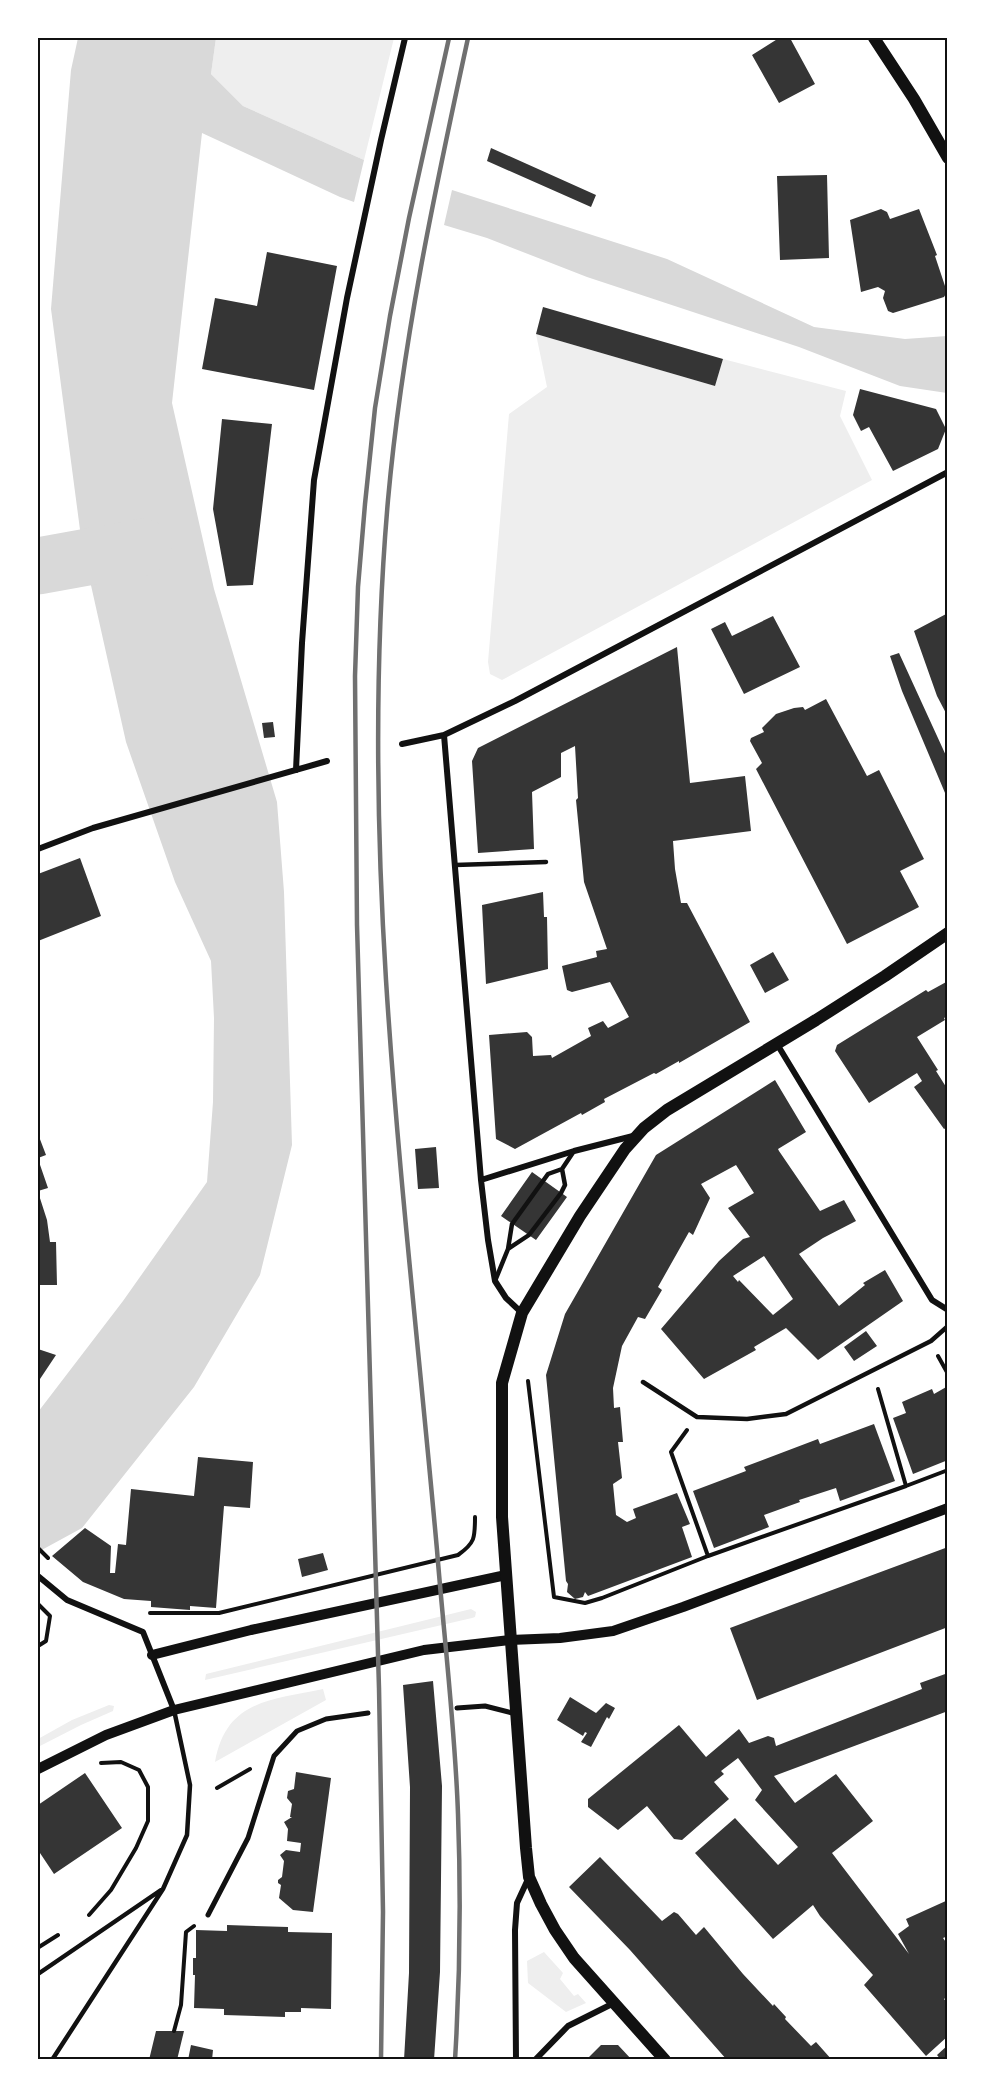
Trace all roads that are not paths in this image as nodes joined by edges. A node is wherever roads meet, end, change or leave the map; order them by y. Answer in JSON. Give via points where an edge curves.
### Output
{"nodes":[{"id":1,"x":405,"y":38,"type":"edge"},
{"id":2,"x":874,"y":38,"type":"edge"},
{"id":3,"x":948,"y":158,"type":"edge"},
{"id":4,"x":948,"y":472,"type":"edge"},
{"id":5,"x":444,"y":735,"type":"junction"},
{"id":6,"x":402,"y":744,"type":"dead end"},
{"id":7,"x":327,"y":762,"type":"dead end"},
{"id":8,"x":296,"y":770,"type":"junction"},
{"id":9,"x":38,"y":849,"type":"edge"},
{"id":10,"x":546,"y":862,"type":"dead end"},
{"id":11,"x":455,"y":865,"type":"junction"},
{"id":12,"x":948,"y":933,"type":"edge"},
{"id":13,"x":777,"y":1044,"type":"junction"},
{"id":14,"x":638,"y":1135,"type":"junction"},
{"id":15,"x":574,"y":1151,"type":"junction"},
{"id":16,"x":562,"y":1168,"type":"junction"},
{"id":17,"x":481,"y":1180,"type":"junction"},
{"id":18,"x":508,"y":1249,"type":"junction"},
{"id":19,"x":495,"y":1281,"type":"junction"},
{"id":20,"x":948,"y":1310,"type":"edge"},
{"id":21,"x":522,"y":1313,"type":"junction"},
{"id":22,"x":948,"y":1326,"type":"edge"},
{"id":23,"x":643,"y":1382,"type":"dead end"},
{"id":24,"x":948,"y":1508,"type":"edge"},
{"id":25,"x":506,"y":1575,"type":"junction"},
{"id":26,"x":38,"y":1576,"type":"edge"},
{"id":27,"x":510,"y":1640,"type":"junction"},
{"id":28,"x":152,"y":1655,"type":"junction"},
{"id":29,"x":457,"y":1708,"type":"dead end"},
{"id":30,"x":174,"y":1710,"type":"junction"},
{"id":31,"x":368,"y":1713,"type":"dead end"},
{"id":32,"x":516,"y":1714,"type":"junction"},
{"id":33,"x":38,"y":1769,"type":"edge"},
{"id":34,"x":529,"y":1877,"type":"junction"},
{"id":35,"x":163,"y":1888,"type":"junction"},
{"id":36,"x":208,"y":1915,"type":"road end"},
{"id":37,"x":38,"y":1974,"type":"edge"},
{"id":38,"x":614,"y":2003,"type":"junction"},
{"id":39,"x":52,"y":2060,"type":"edge"},
{"id":40,"x":516,"y":2060,"type":"edge"},
{"id":41,"x":535,"y":2060,"type":"edge"},
{"id":42,"x":665,"y":2060,"type":"edge"}],
"edges":[{"from":1,"to":8,"type":"street","via":[[347,298],[314,480]]},
{"from":2,"to":3,"type":"main road"},
{"from":4,"to":5,"type":"street"},
{"from":5,"to":6,"type":"street"},
{"from":5,"to":11,"type":"street"},
{"from":7,"to":8,"type":"street"},
{"from":8,"to":9,"type":"street","via":[[93,828]]},
{"from":10,"to":11,"type":"lane"},
{"from":11,"to":17,"type":"street"},
{"from":12,"to":13,"type":"main road"},
{"from":13,"to":14,"type":"main road","via":[[667,1110]]},
{"from":13,"to":20,"type":"street","via":[[932,1300]]},
{"from":14,"to":15,"type":"street"},
{"from":14,"to":21,"type":"main road","via":[[580,1216]]},
{"from":15,"to":16,"type":"lane"},
{"from":15,"to":17,"type":"street"},
{"from":16,"to":18,"type":"lane","via":[[548,1174],[512,1224]]},
{"from":16,"to":18,"type":"lane","via":[[565,1185],[561,1193],[529,1235]]},
{"from":17,"to":19,"type":"street"},
{"from":18,"to":19,"type":"lane"},
{"from":19,"to":21,"type":"street"},
{"from":21,"to":25,"type":"main road","via":[[502,1383]]},
{"from":22,"to":23,"type":"lane","via":[[931,1341],[786,1414],[747,1419],[697,1417]]},
{"from":24,"to":27,"type":"street","via":[[613,1630]]},
{"from":25,"to":27,"type":"main road"},
{"from":25,"to":28,"type":"street"},
{"from":26,"to":28,"type":"street","via":[[67,1600],[143,1632]]},
{"from":27,"to":30,"type":"street","via":[[424,1650]]},
{"from":27,"to":32,"type":"main road"},
{"from":28,"to":30,"type":"street"},
{"from":29,"to":32,"type":"street","via":[[485,1706]]},
{"from":30,"to":33,"type":"street","via":[[106,1735]]},
{"from":30,"to":35,"type":"lane","via":[[190,1785],[187,1835]]},
{"from":31,"to":36,"type":"street","via":[[326,1719],[297,1731],[274,1756],[248,1838]]},
{"from":32,"to":34,"type":"main road"},
{"from":34,"to":38,"type":"main road","via":[[574,1958]]},
{"from":34,"to":40,"type":"street","via":[[518,1903],[515,1930]]},
{"from":35,"to":37,"type":"lane"},
{"from":35,"to":39,"type":"lane"},
{"from":38,"to":41,"type":"street","via":[[568,2026]]},
{"from":38,"to":42,"type":"main road"}]}
